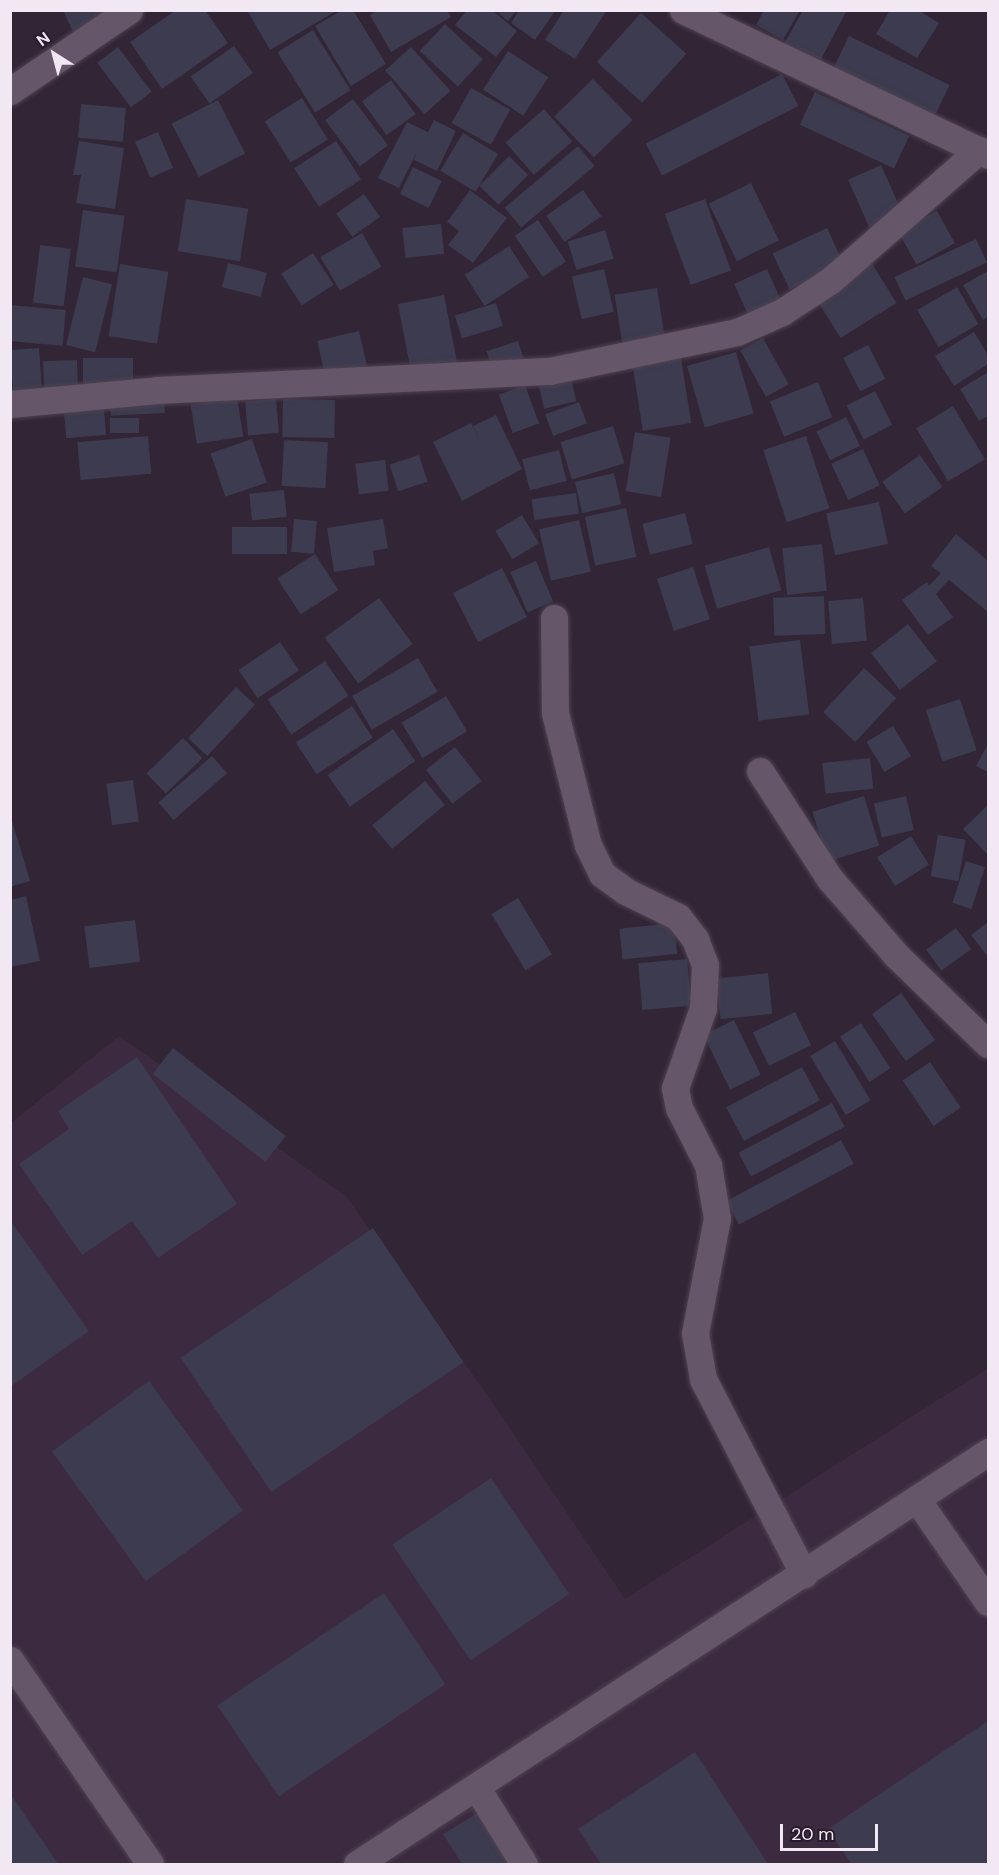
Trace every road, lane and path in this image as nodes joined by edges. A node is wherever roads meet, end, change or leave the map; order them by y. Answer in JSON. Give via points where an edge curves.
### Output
{"nodes":[{"id":1,"x":129,"y":10,"type":"edge"},
{"id":2,"x":683,"y":10,"type":"edge"},
{"id":3,"x":10,"y":91,"type":"edge"},
{"id":4,"x":984,"y":152,"type":"edge"},
{"id":5,"x":10,"y":404,"type":"edge"},
{"id":6,"x":554,"y":618,"type":"dead end"},
{"id":7,"x":760,"y":771,"type":"dead end"},
{"id":8,"x":988,"y":1044,"type":"edge"},
{"id":9,"x":988,"y":1452,"type":"edge"},
{"id":10,"x":918,"y":1501,"type":"junction"},
{"id":11,"x":804,"y":1575,"type":"junction"},
{"id":12,"x":988,"y":1602,"type":"edge"},
{"id":13,"x":10,"y":1660,"type":"edge"},
{"id":14,"x":477,"y":1788,"type":"junction"},
{"id":15,"x":150,"y":1864,"type":"edge"},
{"id":16,"x":357,"y":1864,"type":"edge"},
{"id":17,"x":524,"y":1864,"type":"edge"}],
"edges":[{"from":1,"to":3,"type":"street"},
{"from":2,"to":4,"type":"street"},
{"from":4,"to":5,"type":"street","via":[[831,280],[782,312],[736,332],[550,371],[157,390]]},
{"from":6,"to":11,"type":"street","via":[[555,713],[588,845],[602,874],[625,891],[678,916],[695,939],[705,965],[703,1008],[675,1088],[679,1108],[708,1165],[717,1218],[695,1333],[703,1379]]},
{"from":7,"to":8,"type":"street","via":[[830,879],[896,955]]},
{"from":9,"to":10,"type":"street"},
{"from":10,"to":11,"type":"street"},
{"from":10,"to":12,"type":"street"},
{"from":11,"to":14,"type":"street"},
{"from":13,"to":15,"type":"street"},
{"from":14,"to":16,"type":"street"},
{"from":14,"to":17,"type":"street"}]}
